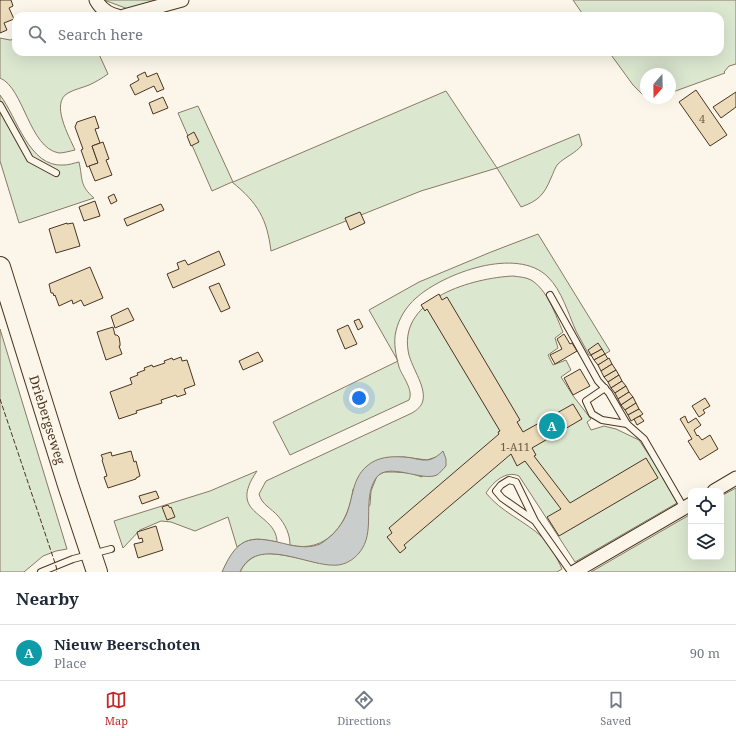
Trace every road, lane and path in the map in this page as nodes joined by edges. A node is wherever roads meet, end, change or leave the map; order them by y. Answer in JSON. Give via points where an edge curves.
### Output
{"nodes":[{"id":1,"x":96,"y":0,"type":"edge"},
{"id":2,"x":182,"y":0,"type":"edge"},
{"id":3,"x":108,"y":12,"type":"edge"},
{"id":4,"x":138,"y":12,"type":"edge"},
{"id":5,"x":0,"y":105,"type":"edge"},
{"id":6,"x":56,"y":173,"type":"dead end"},
{"id":7,"x":0,"y":268,"type":"edge"},
{"id":8,"x":550,"y":295,"type":"dead end"},
{"id":9,"x":605,"y":388,"type":"junction"},
{"id":10,"x":627,"y":424,"type":"junction"},
{"id":11,"x":736,"y":478,"type":"edge"},
{"id":12,"x":719,"y":488,"type":"edge"},
{"id":13,"x":687,"y":506,"type":"edge"},
{"id":14,"x":535,"y":521,"type":"junction"},
{"id":15,"x":111,"y":549,"type":"dead end"},
{"id":16,"x":95,"y":563,"type":"edge"},
{"id":17,"x":41,"y":572,"type":"edge"},
{"id":18,"x":571,"y":572,"type":"edge"},
{"id":19,"x":574,"y":572,"type":"edge"}],
"edges":[{"from":1,"to":3,"type":"street"},
{"from":2,"to":4,"type":"street"},
{"from":5,"to":6,"type":"lane","via":[[30,159]]},
{"from":7,"to":16,"type":"main road","name":"Driebergseweg"},
{"from":8,"to":9,"type":"lane","via":[[598,381]]},
{"from":9,"to":10,"type":"lane"},
{"from":9,"to":10,"type":"lane","via":[[586,401],[592,414],[602,420]]},
{"from":10,"to":13,"type":"lane","via":[[644,439]]},
{"from":11,"to":12,"type":"street"},
{"from":13,"to":19,"type":"street"},
{"from":14,"to":14,"type":"lane","via":[[502,498],[496,491],[501,485],[509,480],[516,482]]},
{"from":14,"to":18,"type":"lane"},
{"from":15,"to":16,"type":"lane"},
{"from":16,"to":17,"type":"lane","via":[[62,564]]}]}
